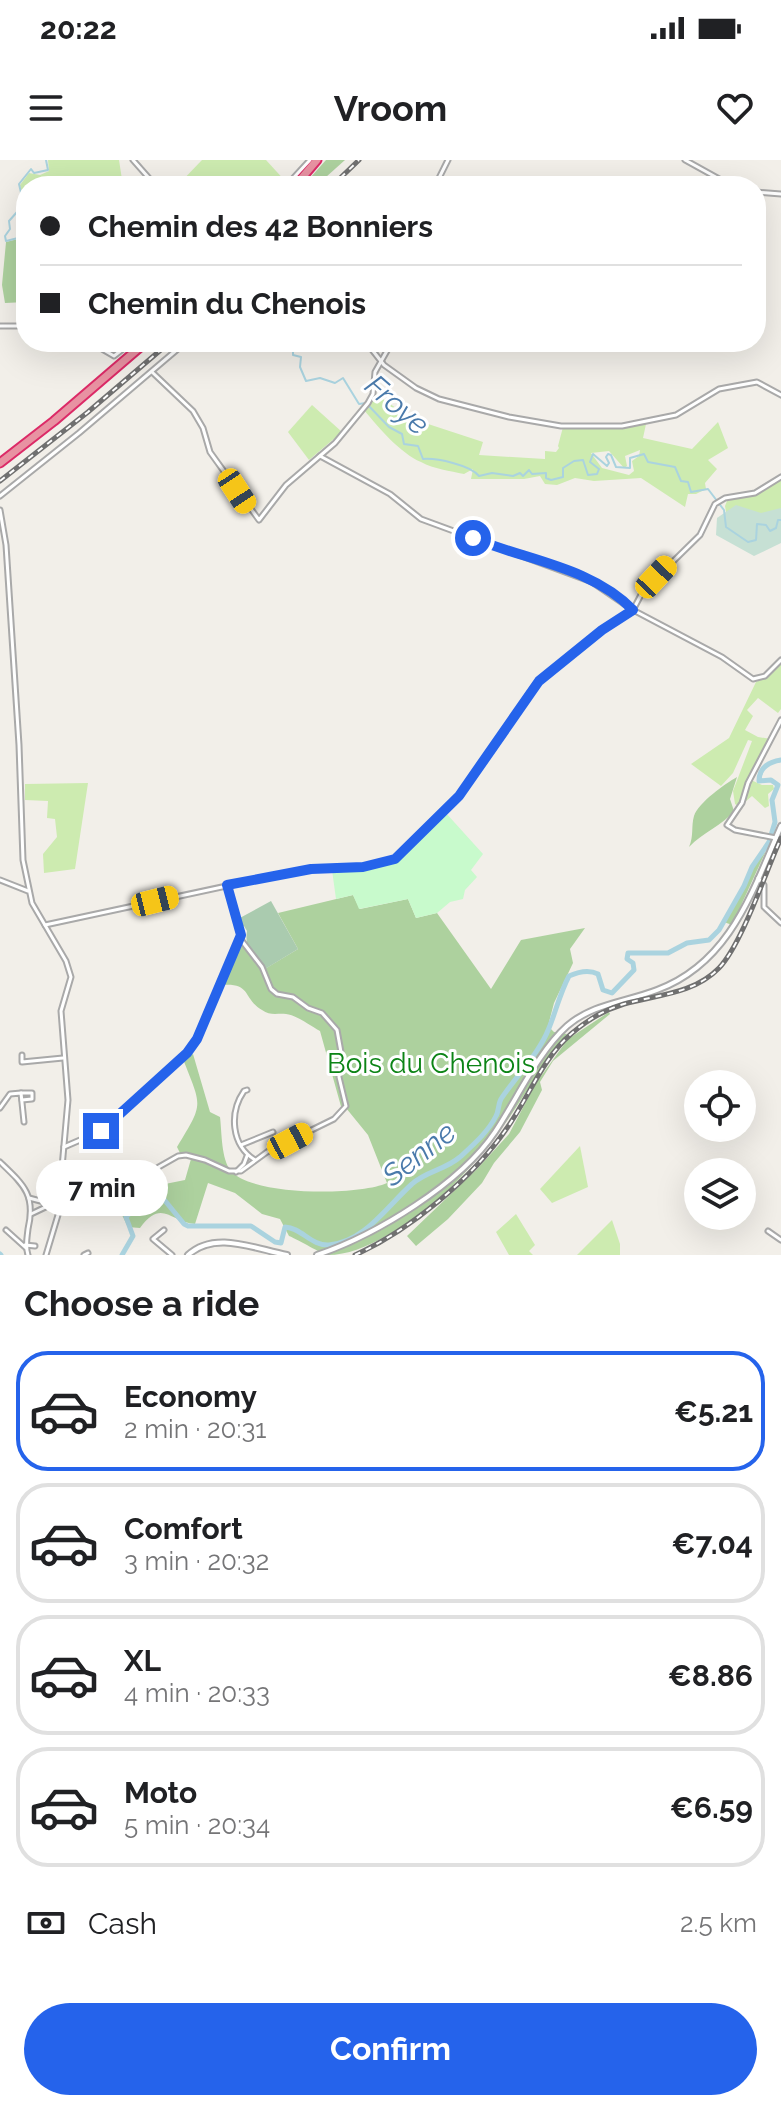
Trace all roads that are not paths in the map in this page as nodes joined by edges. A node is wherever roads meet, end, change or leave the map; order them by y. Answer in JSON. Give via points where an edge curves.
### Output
{"nodes":[{"id":1,"x":133,"y":160,"type":"edge"},
{"id":2,"x":310,"y":160,"type":"edge"},
{"id":3,"x":320,"y":160,"type":"edge"},
{"id":4,"x":685,"y":160,"type":"edge"},
{"id":5,"x":147,"y":176,"type":"edge"},
{"id":6,"x":295,"y":176,"type":"edge"},
{"id":7,"x":306,"y":176,"type":"edge"},
{"id":8,"x":714,"y":176,"type":"edge"},
{"id":9,"x":128,"y":352,"type":"edge"},
{"id":10,"x":134,"y":352,"type":"edge"},
{"id":11,"x":175,"y":352,"type":"edge"},
{"id":12,"x":373,"y":352,"type":"edge"},
{"id":13,"x":386,"y":352,"type":"edge"},
{"id":14,"x":380,"y":361,"type":"junction"},
{"id":15,"x":152,"y":372,"type":"junction"},
{"id":16,"x":781,"y":395,"type":"edge"},
{"id":17,"x":320,"y":456,"type":"junction"},
{"id":18,"x":0,"y":460,"type":"edge"},
{"id":19,"x":781,"y":477,"type":"edge"},
{"id":20,"x":0,"y":496,"type":"edge"},
{"id":21,"x":0,"y":510,"type":"edge"},
{"id":22,"x":633,"y":610,"type":"junction"},
{"id":23,"x":781,"y":660,"type":"edge"},
{"id":24,"x":781,"y":720,"type":"edge"},
{"id":25,"x":781,"y":826,"type":"edge"},
{"id":26,"x":772,"y":837,"type":"junction"},
{"id":27,"x":758,"y":878,"type":"junction"},
{"id":28,"x":0,"y":880,"type":"edge"},
{"id":29,"x":227,"y":885,"type":"junction"},
{"id":30,"x":28,"y":891,"type":"junction"},
{"id":31,"x":781,"y":923,"type":"edge"},
{"id":32,"x":45,"y":925,"type":"junction"},
{"id":33,"x":241,"y":935,"type":"junction"},
{"id":34,"x":22,"y":1055,"type":"dead end"},
{"id":35,"x":63,"y":1058,"type":"junction"},
{"id":36,"x":247,"y":1090,"type":"dead end"},
{"id":37,"x":21,"y":1093,"type":"junction"},
{"id":38,"x":22,"y":1100,"type":"junction"},
{"id":39,"x":0,"y":1108,"type":"edge"},
{"id":40,"x":24,"y":1122,"type":"dead end"},
{"id":41,"x":273,"y":1132,"type":"dead end"},
{"id":42,"x":241,"y":1145,"type":"junction"},
{"id":43,"x":64,"y":1147,"type":"junction"},
{"id":44,"x":247,"y":1156,"type":"junction"},
{"id":45,"x":255,"y":1160,"type":"junction"},
{"id":46,"x":0,"y":1162,"type":"edge"},
{"id":47,"x":236,"y":1172,"type":"junction"},
{"id":48,"x":29,"y":1198,"type":"junction"},
{"id":49,"x":56,"y":1203,"type":"junction"},
{"id":50,"x":31,"y":1214,"type":"junction"},
{"id":51,"x":6,"y":1230,"type":"dead end"},
{"id":52,"x":164,"y":1230,"type":"dead end"},
{"id":53,"x":768,"y":1231,"type":"dead end"},
{"id":54,"x":781,"y":1240,"type":"edge"},
{"id":55,"x":35,"y":1246,"type":"dead end"},
{"id":56,"x":26,"y":1247,"type":"junction"},
{"id":57,"x":326,"y":1252,"type":"junction"},
{"id":58,"x":262,"y":1254,"type":"edge"},
{"id":59,"x":28,"y":1255,"type":"edge"},
{"id":60,"x":46,"y":1255,"type":"edge"},
{"id":61,"x":172,"y":1255,"type":"edge"},
{"id":62,"x":188,"y":1255,"type":"edge"},
{"id":63,"x":287,"y":1255,"type":"edge"},
{"id":64,"x":311,"y":1255,"type":"edge"},
{"id":65,"x":317,"y":1255,"type":"edge"}],
"edges":[{"from":1,"to":5,"type":"street"},
{"from":2,"to":6,"type":"street"},
{"from":3,"to":7,"type":"highway"},
{"from":4,"to":8,"type":"street"},
{"from":9,"to":18,"type":"highway"},
{"from":10,"to":18,"type":"highway"},
{"from":11,"to":15,"type":"street"},
{"from":12,"to":14,"type":"street"},
{"from":13,"to":14,"type":"street"},
{"from":14,"to":16,"type":"street","via":[[439,399],[561,426],[622,426],[676,415],[719,389],[757,382]]},
{"from":14,"to":17,"type":"street","via":[[367,404]]},
{"from":15,"to":17,"type":"street","via":[[193,411],[210,452],[256,519],[261,520],[286,485]]},
{"from":15,"to":20,"type":"street"},
{"from":17,"to":22,"type":"street","via":[[390,494],[416,517],[577,575]]},
{"from":19,"to":22,"type":"street","via":[[755,493],[716,503],[700,535],[643,591]]},
{"from":21,"to":30,"type":"street"},
{"from":22,"to":23,"type":"street","via":[[697,642],[753,679],[765,676]]},
{"from":22,"to":29,"type":"street","via":[[539,681],[459,796],[395,859]]},
{"from":24,"to":26,"type":"street","via":[[727,825]]},
{"from":25,"to":26,"type":"street"},
{"from":26,"to":27,"type":"street"},
{"from":27,"to":31,"type":"street","via":[[764,885],[764,907]]},
{"from":27,"to":57,"type":"street","via":[[736,926],[703,963],[658,990],[584,1014],[560,1033],[493,1135],[455,1176],[367,1234]]},
{"from":28,"to":30,"type":"street"},
{"from":29,"to":32,"type":"street"},
{"from":29,"to":33,"type":"street"},
{"from":30,"to":32,"type":"street"},
{"from":32,"to":35,"type":"street","via":[[70,974],[61,1011]]},
{"from":33,"to":43,"type":"street","via":[[187,1053],[101,1131]]},
{"from":33,"to":45,"type":"street","via":[[273,992],[293,997],[332,1022],[340,1043],[345,1103],[334,1119]]},
{"from":34,"to":35,"type":"street","via":[[22,1062]]},
{"from":35,"to":43,"type":"street","via":[[68,1094]]},
{"from":36,"to":42,"type":"street","via":[[234,1112]]},
{"from":37,"to":38,"type":"street"},
{"from":37,"to":38,"type":"street","via":[[32,1093],[32,1099]]},
{"from":37,"to":39,"type":"street","via":[[10,1094]]},
{"from":38,"to":40,"type":"street"},
{"from":41,"to":42,"type":"street"},
{"from":42,"to":44,"type":"street"},
{"from":43,"to":49,"type":"street"},
{"from":44,"to":45,"type":"street"},
{"from":44,"to":47,"type":"street"},
{"from":45,"to":47,"type":"street"},
{"from":46,"to":48,"type":"street","via":[[26,1187]]},
{"from":47,"to":49,"type":"street","via":[[178,1156],[120,1189],[86,1201]]},
{"from":48,"to":49,"type":"street"},
{"from":48,"to":50,"type":"street"},
{"from":49,"to":50,"type":"street"},
{"from":49,"to":60,"type":"street","via":[[59,1219]]},
{"from":50,"to":56,"type":"street"},
{"from":51,"to":56,"type":"street"},
{"from":52,"to":61,"type":"street","via":[[153,1239]]},
{"from":53,"to":54,"type":"street"},
{"from":55,"to":56,"type":"street"},
{"from":56,"to":59,"type":"street"},
{"from":57,"to":64,"type":"street"},
{"from":57,"to":65,"type":"street"},
{"from":58,"to":62,"type":"street","via":[[210,1243]]},
{"from":58,"to":63,"type":"street"}]}
